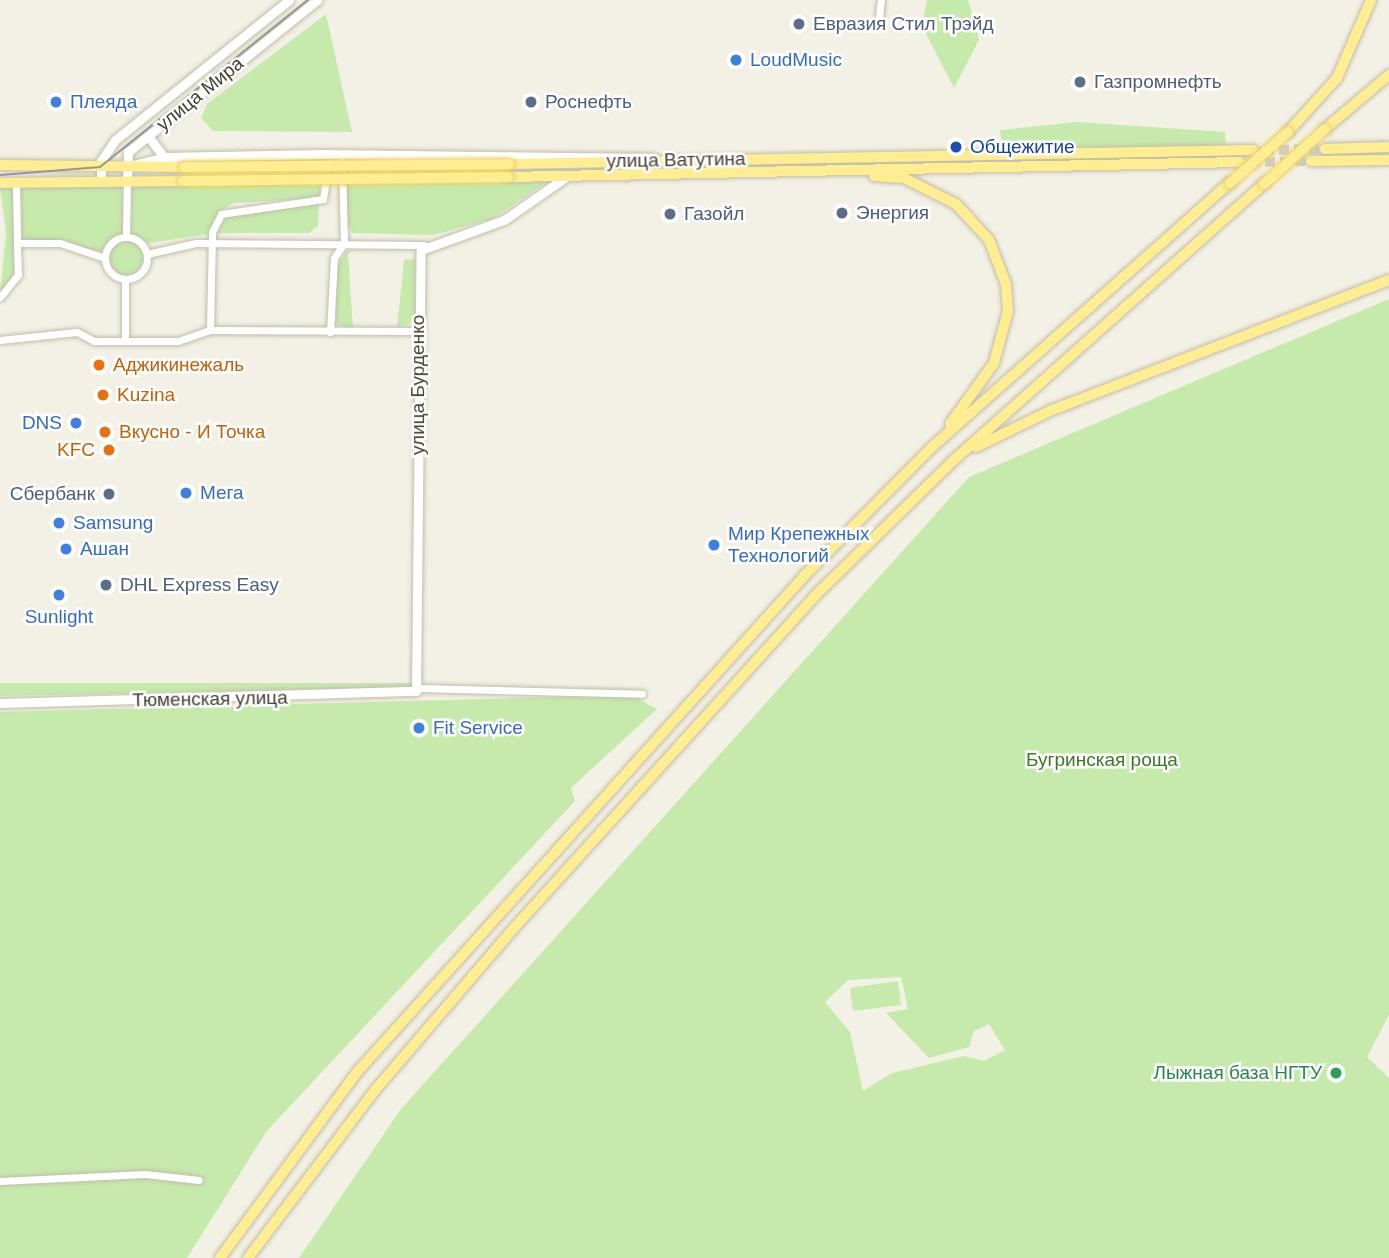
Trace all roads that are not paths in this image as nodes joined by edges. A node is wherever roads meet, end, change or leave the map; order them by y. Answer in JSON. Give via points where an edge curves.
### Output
{"nodes":[{"id":1,"x":289,"y":0,"type":"edge"},
{"id":2,"x":317,"y":0,"type":"edge"},
{"id":3,"x":881,"y":0,"type":"edge"},
{"id":4,"x":1371,"y":0,"type":"edge"},
{"id":5,"x":879,"y":19,"type":"dead end"},
{"id":6,"x":1389,"y":75,"type":"edge"},
{"id":7,"x":148,"y":136,"type":"junction"},
{"id":8,"x":1389,"y":147,"type":"edge"},
{"id":9,"x":1325,"y":149,"type":"tunnel mouth"},
{"id":10,"x":1253,"y":150,"type":"tunnel mouth"},
{"id":11,"x":329,"y":154,"type":"junction"},
{"id":12,"x":342,"y":154,"type":"junction"},
{"id":13,"x":164,"y":158,"type":"junction"},
{"id":14,"x":665,"y":159,"type":"junction"},
{"id":15,"x":1389,"y":160,"type":"edge"},
{"id":16,"x":1311,"y":161,"type":"tunnel mouth"},
{"id":17,"x":1240,"y":162,"type":"tunnel mouth"},
{"id":18,"x":0,"y":166,"type":"edge"},
{"id":19,"x":127,"y":166,"type":"junction"},
{"id":20,"x":100,"y":167,"type":"junction"},
{"id":21,"x":836,"y":171,"type":"junction"},
{"id":22,"x":567,"y":176,"type":"junction"},
{"id":23,"x":101,"y":181,"type":"junction"},
{"id":24,"x":127,"y":181,"type":"junction"},
{"id":25,"x":0,"y":183,"type":"edge"},
{"id":26,"x":16,"y":183,"type":"junction"},
{"id":27,"x":126,"y":236,"type":"junction"},
{"id":28,"x":212,"y":242,"type":"junction"},
{"id":29,"x":17,"y":243,"type":"junction"},
{"id":30,"x":344,"y":243,"type":"junction"},
{"id":31,"x":424,"y":244,"type":"junction"},
{"id":32,"x":147,"y":254,"type":"junction"},
{"id":33,"x":105,"y":258,"type":"junction"},
{"id":34,"x":125,"y":279,"type":"junction"},
{"id":35,"x":1389,"y":280,"type":"edge"},
{"id":36,"x":0,"y":297,"type":"edge"},
{"id":37,"x":210,"y":330,"type":"junction"},
{"id":38,"x":417,"y":331,"type":"junction"},
{"id":39,"x":330,"y":332,"type":"junction"},
{"id":40,"x":0,"y":340,"type":"edge"},
{"id":41,"x":125,"y":341,"type":"junction"},
{"id":42,"x":931,"y":448,"type":"junction"},
{"id":43,"x":955,"y":459,"type":"junction"},
{"id":44,"x":418,"y":688,"type":"junction"},
{"id":45,"x":642,"y":694,"type":"dead end"},
{"id":46,"x":0,"y":703,"type":"edge"},
{"id":47,"x":199,"y":1180,"type":"dead end"},
{"id":48,"x":0,"y":1181,"type":"edge"},
{"id":49,"x":220,"y":1258,"type":"edge"},
{"id":50,"x":248,"y":1258,"type":"edge"}],
"edges":[{"from":1,"to":20,"type":"street","name":"улица Мира","via":[[115,140]]},
{"from":2,"to":7,"type":"street","name":"улица Мира"},
{"from":3,"to":5,"type":"street"},
{"from":4,"to":42,"type":"main road","bridge":true,"via":[[1337,78],[1288,132]]},
{"from":6,"to":43,"type":"main road","bridge":true},
{"from":7,"to":13,"type":"street"},
{"from":7,"to":19,"type":"street","name":"улица Мира","via":[[128,152]]},
{"from":8,"to":9,"type":"main road"},
{"from":10,"to":14,"type":"main road","name":"улица Ватутина"},
{"from":11,"to":12,"type":"street"},
{"from":11,"to":13,"type":"street"},
{"from":11,"to":28,"type":"street","via":[[323,199],[235,207],[221,214]]},
{"from":12,"to":14,"type":"street"},
{"from":12,"to":30,"type":"street"},
{"from":13,"to":19,"type":"street"},
{"from":14,"to":19,"type":"main road","name":"улица Ватутина","bridge":true},
{"from":15,"to":16,"type":"main road"},
{"from":17,"to":21,"type":"main road","name":"улица Ватутина"},
{"from":18,"to":20,"type":"main road"},
{"from":19,"to":20,"type":"main road","name":"улица Ватутина"},
{"from":19,"to":24,"type":"street"},
{"from":20,"to":23,"type":"street"},
{"from":21,"to":22,"type":"main road","name":"улица Ватутина"},
{"from":21,"to":42,"type":"main road","via":[[931,188],[975,222],[997,256],[1006,284],[1003,338],[980,388]]},
{"from":22,"to":24,"type":"main road","name":"улица Ватутина","bridge":true},
{"from":22,"to":31,"type":"street","via":[[504,220]]},
{"from":23,"to":24,"type":"main road"},
{"from":23,"to":26,"type":"main road"},
{"from":24,"to":27,"type":"street"},
{"from":25,"to":26,"type":"main road"},
{"from":26,"to":29,"type":"street"},
{"from":27,"to":32,"type":"street"},
{"from":27,"to":33,"type":"street","via":[[109,245]]},
{"from":28,"to":30,"type":"street"},
{"from":28,"to":32,"type":"street"},
{"from":28,"to":37,"type":"street"},
{"from":29,"to":33,"type":"street","via":[[60,243]]},
{"from":29,"to":36,"type":"street","via":[[18,275]]},
{"from":30,"to":31,"type":"street"},
{"from":30,"to":39,"type":"street","via":[[334,258]]},
{"from":31,"to":38,"type":"street","name":"улица Бурденко"},
{"from":32,"to":34,"type":"street","via":[[142,271]]},
{"from":33,"to":34,"type":"street","via":[[113,274]]},
{"from":34,"to":41,"type":"street"},
{"from":35,"to":43,"type":"main road","via":[[1015,426]]},
{"from":37,"to":39,"type":"street"},
{"from":37,"to":41,"type":"street","via":[[197,340]]},
{"from":38,"to":39,"type":"street"},
{"from":38,"to":44,"type":"street","name":"улица Бурденко"},
{"from":40,"to":41,"type":"street","via":[[77,332],[94,341]]},
{"from":42,"to":49,"type":"main road","via":[[805,575],[358,1070]]},
{"from":43,"to":50,"type":"main road","via":[[821,590],[514,928],[376,1089]]},
{"from":44,"to":45,"type":"street"},
{"from":44,"to":46,"type":"street","name":"Тюменская улица","via":[[408,695]]},
{"from":47,"to":48,"type":"street","via":[[145,1174]]}]}
